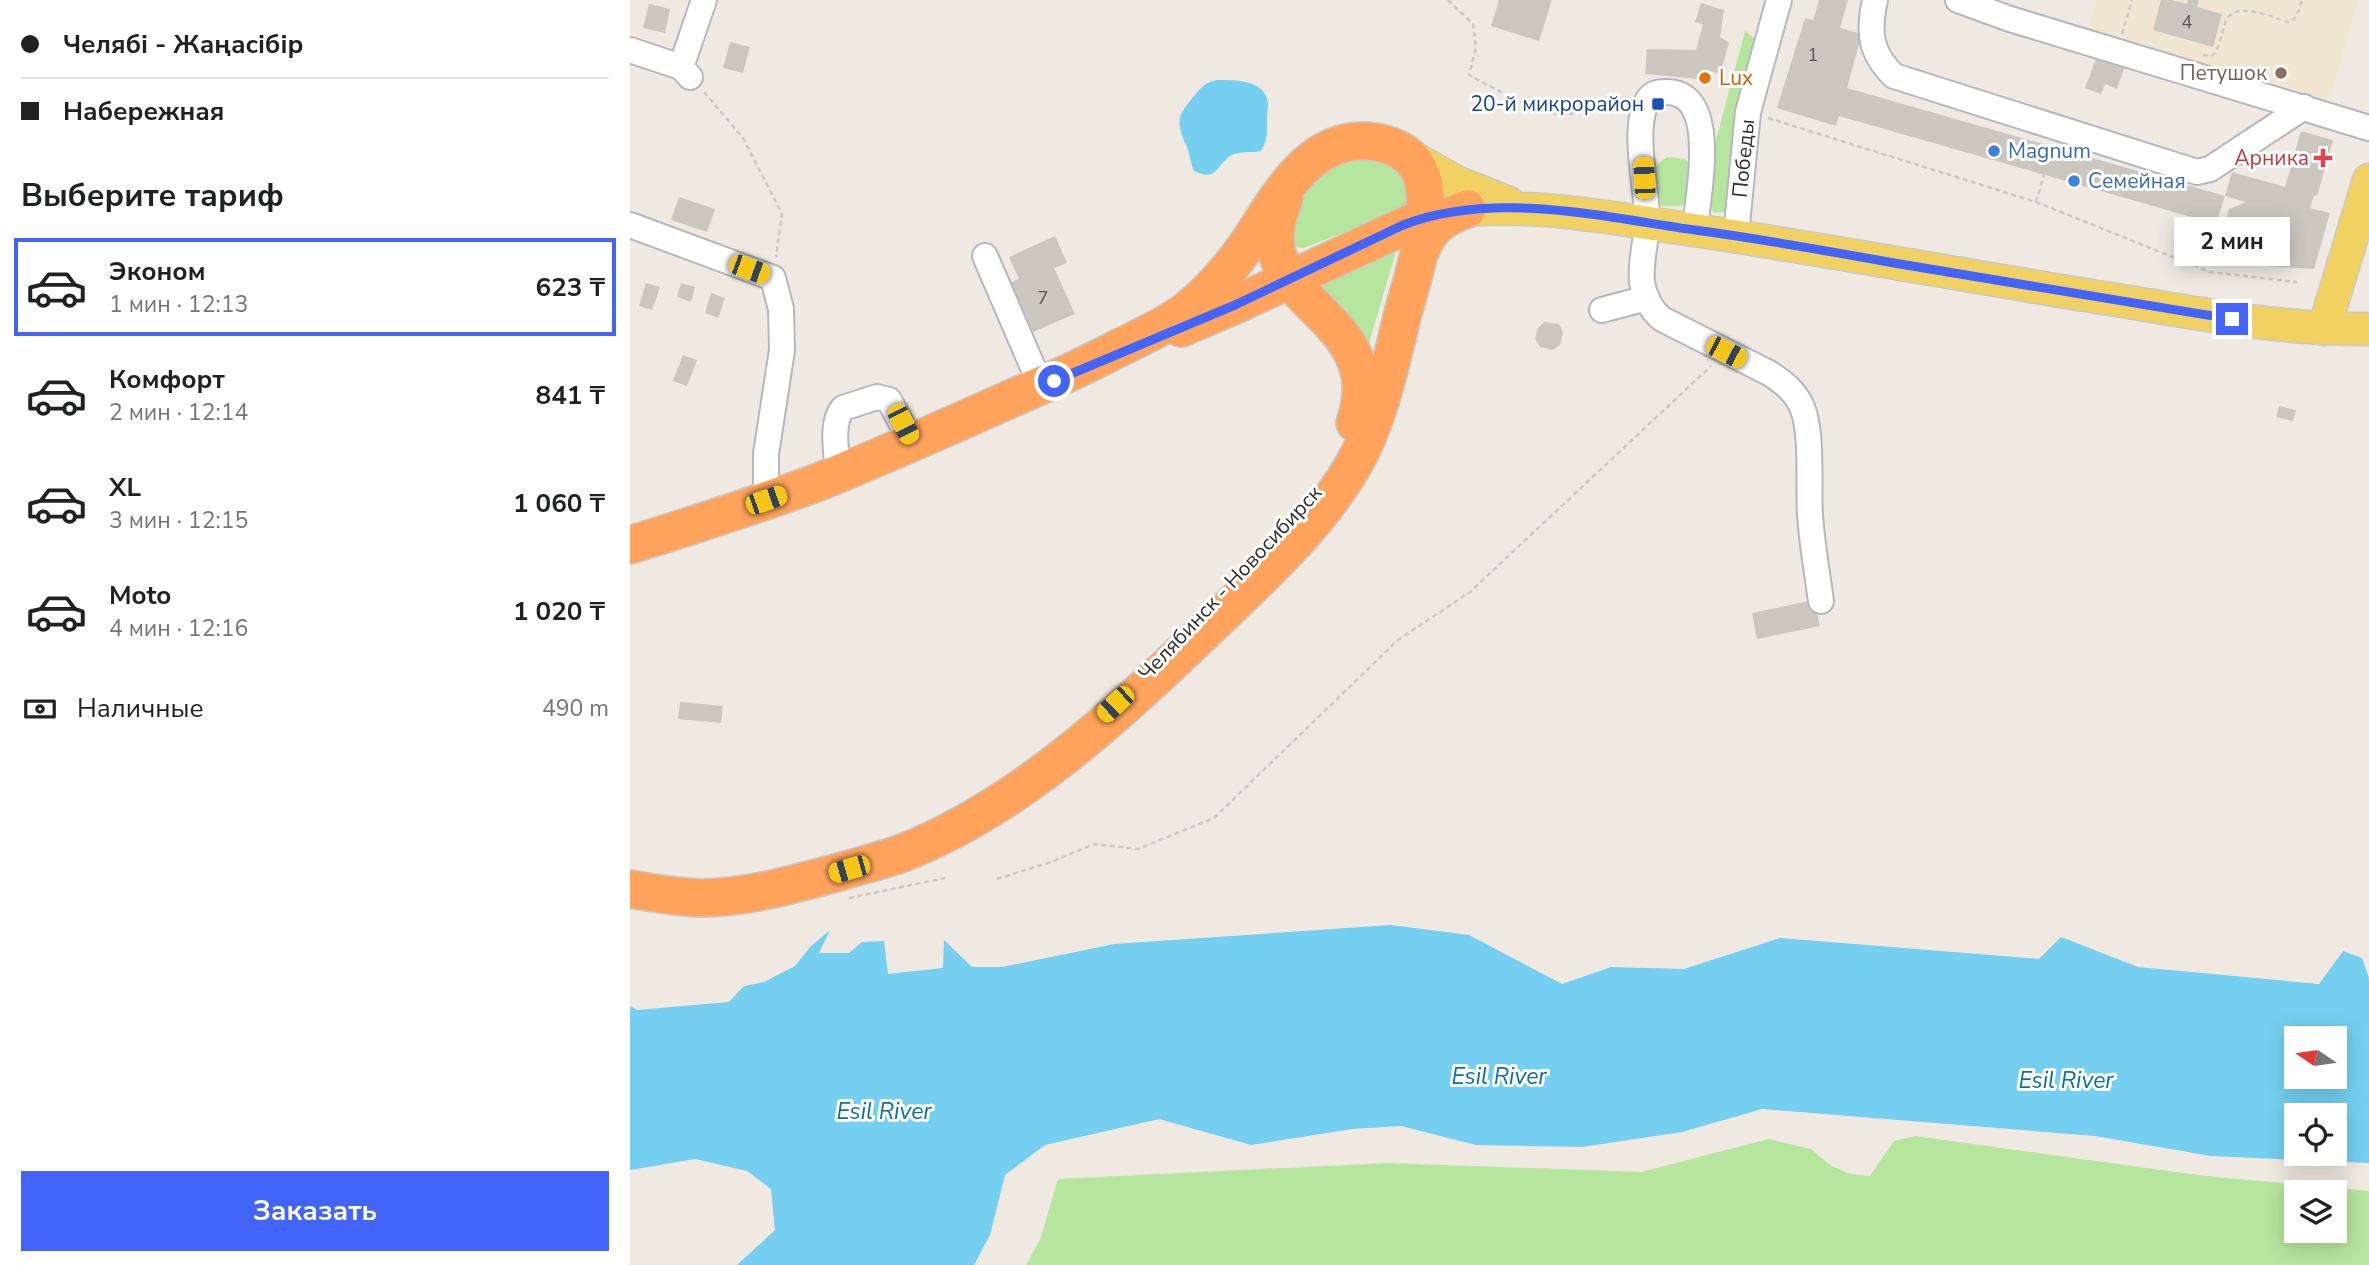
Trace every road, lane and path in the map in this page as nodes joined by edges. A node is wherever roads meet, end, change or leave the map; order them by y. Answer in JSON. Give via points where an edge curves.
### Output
{"nodes":[{"id":1,"x":704,"y":0,"type":"edge"},
{"id":2,"x":1448,"y":0,"type":"edge"},
{"id":3,"x":1779,"y":0,"type":"edge"},
{"id":4,"x":1875,"y":0,"type":"edge"},
{"id":5,"x":1958,"y":0,"type":"edge"},
{"id":6,"x":2132,"y":0,"type":"edge"},
{"id":7,"x":2302,"y":0,"type":"edge"},
{"id":8,"x":2013,"y":9,"type":"edge"},
{"id":9,"x":630,"y":50,"type":"edge"},
{"id":10,"x":2116,"y":50,"type":"junction"},
{"id":11,"x":2193,"y":52,"type":"dead end"},
{"id":12,"x":686,"y":72,"type":"junction"},
{"id":13,"x":1650,"y":96,"type":"junction"},
{"id":14,"x":2304,"y":107,"type":"junction"},
{"id":15,"x":1748,"y":112,"type":"junction"},
{"id":16,"x":2369,"y":128,"type":"edge"},
{"id":17,"x":1403,"y":152,"type":"junction"},
{"id":18,"x":1297,"y":172,"type":"junction"},
{"id":19,"x":2044,"y":175,"type":"dead end"},
{"id":20,"x":2369,"y":180,"type":"edge"},
{"id":21,"x":2036,"y":202,"type":"junction"},
{"id":22,"x":1524,"y":208,"type":"junction"},
{"id":23,"x":1467,"y":209,"type":"junction"},
{"id":24,"x":1424,"y":217,"type":"junction"},
{"id":25,"x":1647,"y":222,"type":"junction"},
{"id":26,"x":630,"y":225,"type":"edge"},
{"id":27,"x":1695,"y":230,"type":"junction"},
{"id":28,"x":1275,"y":233,"type":"junction"},
{"id":29,"x":1736,"y":235,"type":"junction"},
{"id":30,"x":985,"y":256,"type":"dead end"},
{"id":31,"x":1337,"y":257,"type":"junction"},
{"id":32,"x":1414,"y":269,"type":"junction"},
{"id":33,"x":773,"y":278,"type":"junction"},
{"id":34,"x":1289,"y":279,"type":"junction"},
{"id":35,"x":2297,"y":282,"type":"dead end"},
{"id":36,"x":1647,"y":298,"type":"junction"},
{"id":37,"x":1602,"y":310,"type":"dead end"},
{"id":38,"x":2369,"y":328,"type":"edge"},
{"id":39,"x":2324,"y":329,"type":"junction"},
{"id":40,"x":1726,"y":352,"type":"junction"},
{"id":41,"x":1054,"y":381,"type":"junction"},
{"id":42,"x":912,"y":443,"type":"junction"},
{"id":43,"x":838,"y":473,"type":"junction"},
{"id":44,"x":766,"y":500,"type":"junction"},
{"id":45,"x":630,"y":545,"type":"edge"},
{"id":46,"x":1821,"y":601,"type":"dead end"},
{"id":47,"x":967,"y":821,"type":"junction"},
{"id":48,"x":997,"y":879,"type":"dead end"},
{"id":49,"x":630,"y":889,"type":"edge"}],
"edges":[{"from":1,"to":12,"type":"street"},
{"from":2,"to":13,"type":"path","via":[[1473,24],[1476,48],[1469,75],[1511,98],[1556,114],[1587,113]]},
{"from":3,"to":15,"type":"street","name":"Победы"},
{"from":4,"to":14,"type":"street","via":[[1871,37],[1880,61],[1894,76],[2197,172],[2210,169]]},
{"from":5,"to":8,"type":"street"},
{"from":6,"to":10,"type":"path"},
{"from":7,"to":11,"type":"path","via":[[2297,16],[2288,22],[2238,9],[2227,17],[2215,53]]},
{"from":8,"to":10,"type":"street"},
{"from":9,"to":12,"type":"street"},
{"from":10,"to":14,"type":"street"},
{"from":12,"to":33,"type":"path","via":[[743,138],[782,214]]},
{"from":13,"to":25,"type":"street","via":[[1641,128]]},
{"from":13,"to":27,"type":"street","via":[[1670,92],[1695,106],[1703,145]]},
{"from":14,"to":16,"type":"street"},
{"from":15,"to":21,"type":"path"},
{"from":15,"to":29,"type":"street","name":"Победы"},
{"from":17,"to":18,"type":"highway","via":[[1375,142],[1342,144]]},
{"from":17,"to":22,"type":"main road","via":[[1456,182]]},
{"from":17,"to":24,"type":"highway","name":"Челябинск - Новосибирск","via":[[1422,175]]},
{"from":18,"to":28,"type":"highway"},
{"from":18,"to":41,"type":"highway","via":[[1233,263],[1188,310]]},
{"from":19,"to":21,"type":"path"},
{"from":20,"to":39,"type":"main road"},
{"from":21,"to":35,"type":"path","via":[[2210,272]]},
{"from":22,"to":23,"type":"main road"},
{"from":22,"to":25,"type":"main road"},
{"from":23,"to":24,"type":"main road"},
{"from":23,"to":32,"type":"highway","via":[[1432,229]]},
{"from":24,"to":31,"type":"highway"},
{"from":24,"to":32,"type":"highway","name":"Челябинск - Новосибирск"},
{"from":25,"to":27,"type":"main road"},
{"from":25,"to":36,"type":"street","via":[[1642,276]]},
{"from":26,"to":33,"type":"street"},
{"from":27,"to":29,"type":"main road"},
{"from":28,"to":31,"type":"highway","via":[[1283,249],[1298,259],[1315,262]]},
{"from":28,"to":34,"type":"highway","via":[[1278,257]]},
{"from":29,"to":39,"type":"main road","via":[[2137,304]]},
{"from":30,"to":41,"type":"street"},
{"from":31,"to":34,"type":"highway"},
{"from":32,"to":47,"type":"highway","name":"Челябинск - Новосибирск","via":[[1369,433],[1321,513],[1191,645],[1078,746]]},
{"from":33,"to":44,"type":"street","via":[[781,309],[782,350],[766,454]]},
{"from":34,"to":41,"type":"highway"},
{"from":34,"to":47,"type":"highway","name":"Челябинск - Новосибирск","via":[[1343,339],[1358,369],[1359,406],[1345,450],[1308,504],[1124,695],[1049,763]]},
{"from":36,"to":37,"type":"street"},
{"from":36,"to":40,"type":"street","via":[[1662,319]]},
{"from":38,"to":39,"type":"main road"},
{"from":40,"to":46,"type":"street","via":[[1784,383],[1803,409]]},
{"from":40,"to":48,"type":"path","via":[[1470,592],[1398,640],[1214,818],[1138,849],[1094,844]]},
{"from":41,"to":42,"type":"highway"},
{"from":42,"to":43,"type":"highway"},
{"from":42,"to":43,"type":"street","via":[[889,400],[877,397],[843,408],[836,424]]},
{"from":43,"to":44,"type":"highway"},
{"from":44,"to":45,"type":"highway"},
{"from":47,"to":49,"type":"highway","name":"Челябинск - Новосибирск","via":[[898,855],[776,890],[698,898]]}]}
